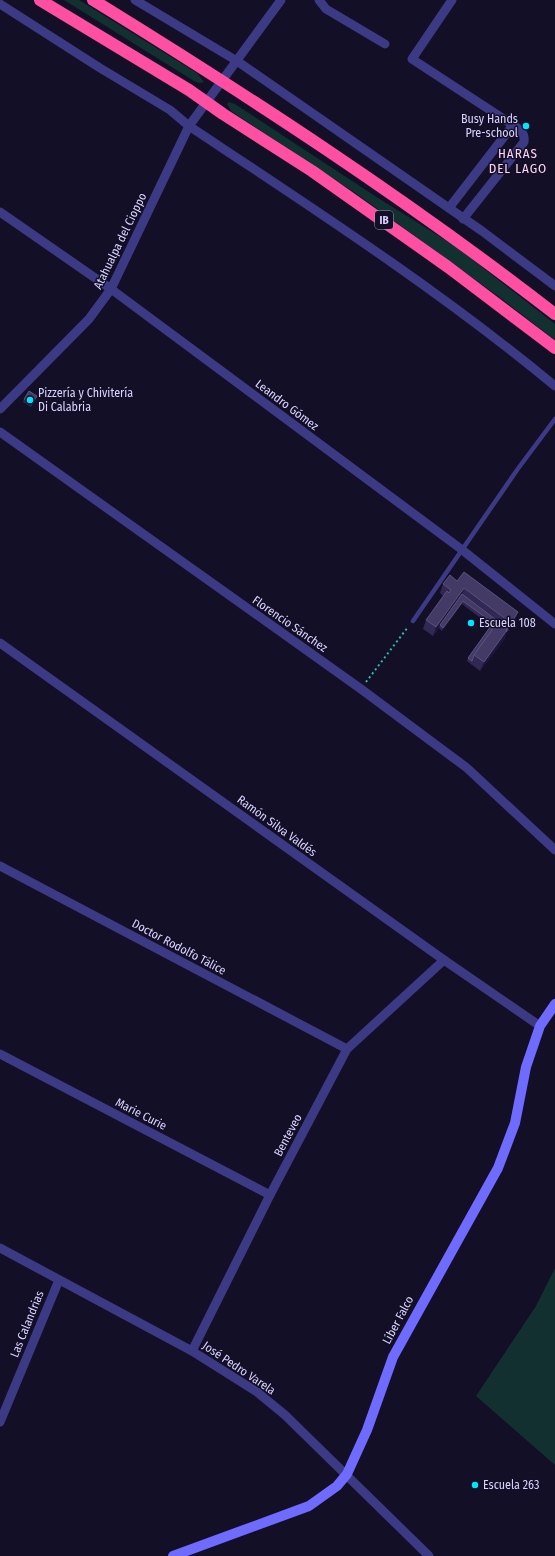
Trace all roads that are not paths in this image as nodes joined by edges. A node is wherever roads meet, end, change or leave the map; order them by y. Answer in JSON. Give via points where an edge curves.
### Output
{"nodes":[{"id":1,"x":40,"y":0,"type":"edge"},
{"id":2,"x":94,"y":0,"type":"edge"},
{"id":3,"x":135,"y":0,"type":"edge"},
{"id":4,"x":281,"y":0,"type":"edge"},
{"id":5,"x":319,"y":0,"type":"edge"},
{"id":6,"x":452,"y":0,"type":"edge"},
{"id":7,"x":0,"y":4,"type":"edge"},
{"id":8,"x":385,"y":44,"type":"dead end"},
{"id":9,"x":237,"y":62,"type":"junction"},
{"id":10,"x":222,"y":81,"type":"junction"},
{"id":11,"x":206,"y":102,"type":"junction"},
{"id":12,"x":513,"y":125,"type":"junction"},
{"id":13,"x":189,"y":126,"type":"junction"},
{"id":14,"x":449,"y":208,"type":"junction"},
{"id":15,"x":0,"y":212,"type":"edge"},
{"id":16,"x":464,"y":219,"type":"junction"},
{"id":17,"x":555,"y":286,"type":"edge"},
{"id":18,"x":112,"y":289,"type":"junction"},
{"id":19,"x":555,"y":314,"type":"edge"},
{"id":20,"x":555,"y":348,"type":"edge"},
{"id":21,"x":555,"y":386,"type":"edge"},
{"id":22,"x":0,"y":409,"type":"edge"},
{"id":23,"x":555,"y":419,"type":"edge"},
{"id":24,"x":0,"y":432,"type":"edge"},
{"id":25,"x":461,"y":549,"type":"junction"},
{"id":26,"x":413,"y":621,"type":"road end"},
{"id":27,"x":555,"y":624,"type":"edge"},
{"id":28,"x":0,"y":643,"type":"edge"},
{"id":29,"x":555,"y":850,"type":"edge"},
{"id":30,"x":0,"y":866,"type":"edge"},
{"id":31,"x":444,"y":960,"type":"junction"},
{"id":32,"x":555,"y":1004,"type":"edge"},
{"id":33,"x":540,"y":1026,"type":"junction"},
{"id":34,"x":347,"y":1049,"type":"junction"},
{"id":35,"x":0,"y":1054,"type":"edge"},
{"id":36,"x":270,"y":1194,"type":"junction"},
{"id":37,"x":0,"y":1248,"type":"edge"},
{"id":38,"x":58,"y":1280,"type":"junction"},
{"id":39,"x":192,"y":1351,"type":"junction"},
{"id":40,"x":0,"y":1422,"type":"edge"},
{"id":41,"x":347,"y":1474,"type":"junction"},
{"id":42,"x":173,"y":1556,"type":"edge"},
{"id":43,"x":429,"y":1556,"type":"edge"}],
"edges":[{"from":1,"to":11,"type":"highway","number":"IB"},
{"from":2,"to":10,"type":"highway","number":"IB"},
{"from":3,"to":9,"type":"street"},
{"from":4,"to":9,"type":"street","name":"Atahualpa del Cioppo"},
{"from":5,"to":8,"type":"street","via":[[326,9]]},
{"from":6,"to":12,"type":"street","via":[[412,59]]},
{"from":7,"to":13,"type":"street","via":[[170,110]]},
{"from":9,"to":10,"type":"street","name":"Atahualpa del Cioppo"},
{"from":9,"to":14,"type":"street"},
{"from":10,"to":11,"type":"street","name":"Atahualpa del Cioppo"},
{"from":10,"to":19,"type":"highway","number":"IB","via":[[437,225]]},
{"from":11,"to":13,"type":"street","name":"Atahualpa del Cioppo"},
{"from":11,"to":20,"type":"highway","number":"IB","via":[[390,225]]},
{"from":12,"to":14,"type":"street"},
{"from":12,"to":16,"type":"street","via":[[522,131],[525,136],[524,142]]},
{"from":13,"to":18,"type":"street","name":"Atahualpa del Cioppo"},
{"from":13,"to":21,"type":"street","via":[[398,266]]},
{"from":14,"to":16,"type":"street"},
{"from":15,"to":18,"type":"street","name":"Leandro Gómez"},
{"from":16,"to":17,"type":"street"},
{"from":18,"to":22,"type":"street","name":"Atahualpa del Cioppo","via":[[89,318]]},
{"from":18,"to":25,"type":"street","name":"Leandro Gómez"},
{"from":23,"to":25,"type":"lane"},
{"from":24,"to":29,"type":"street","name":"Florencio Sánchez","via":[[361,689],[467,768]]},
{"from":25,"to":26,"type":"lane"},
{"from":25,"to":27,"type":"street","name":"Leandro Gómez"},
{"from":28,"to":31,"type":"street","name":"Ramón Silva Valdés"},
{"from":30,"to":34,"type":"street","name":"Doctor Rodolfo Tálice"},
{"from":31,"to":33,"type":"street","name":"Ramón Silva Valdés"},
{"from":31,"to":34,"type":"street","name":"Benteveo"},
{"from":32,"to":33,"type":"street","name":"Líber Falco"},
{"from":33,"to":41,"type":"street","name":"Líber Falco","via":[[526,1067],[515,1123],[498,1168],[393,1357],[367,1430]]},
{"from":34,"to":36,"type":"street","name":"Benteveo"},
{"from":35,"to":36,"type":"street","name":"Marie Curie"},
{"from":36,"to":39,"type":"street","name":"Benteveo"},
{"from":37,"to":38,"type":"street","name":"José Pedro Varela"},
{"from":38,"to":39,"type":"street","name":"José Pedro Varela"},
{"from":38,"to":40,"type":"street","name":"Las Calandrias"},
{"from":39,"to":41,"type":"street","name":"José Pedro Varela","via":[[257,1392]]},
{"from":41,"to":42,"type":"street","name":"Líber Falco","via":[[337,1486],[309,1506]]},
{"from":41,"to":43,"type":"street","name":"José Pedro Varela"}]}
